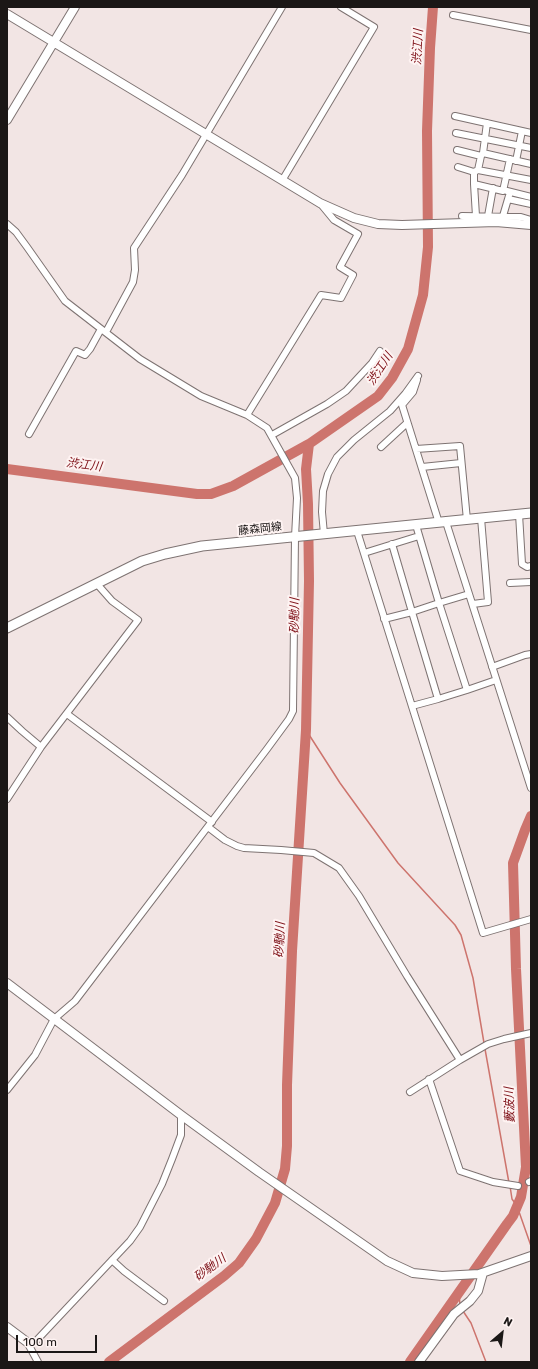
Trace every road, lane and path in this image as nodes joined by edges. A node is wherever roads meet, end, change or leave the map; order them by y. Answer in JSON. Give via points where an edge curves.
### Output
{"nodes":[{"id":1,"x":75,"y":7,"type":"edge"},
{"id":2,"x":282,"y":7,"type":"edge"},
{"id":3,"x":340,"y":7,"type":"edge"},
{"id":4,"x":7,"y":14,"type":"edge"},
{"id":5,"x":453,"y":14,"type":"dead end"},
{"id":6,"x":531,"y":30,"type":"edge"},
{"id":7,"x":54,"y":43,"type":"junction"},
{"id":8,"x":455,"y":116,"type":"dead end"},
{"id":9,"x":7,"y":120,"type":"edge"},
{"id":10,"x":487,"y":123,"type":"junction"},
{"id":11,"x":522,"y":131,"type":"junction"},
{"id":12,"x":206,"y":133,"type":"junction"},
{"id":13,"x":456,"y":133,"type":"dead end"},
{"id":14,"x":531,"y":133,"type":"edge"},
{"id":15,"x":485,"y":139,"type":"junction"},
{"id":16,"x":519,"y":146,"type":"junction"},
{"id":17,"x":531,"y":148,"type":"edge"},
{"id":18,"x":457,"y":150,"type":"dead end"},
{"id":19,"x":482,"y":154,"type":"junction"},
{"id":20,"x":513,"y":160,"type":"junction"},
{"id":21,"x":531,"y":164,"type":"edge"},
{"id":22,"x":458,"y":167,"type":"dead end"},
{"id":23,"x":476,"y":171,"type":"junction"},
{"id":24,"x":506,"y":174,"type":"junction"},
{"id":25,"x":283,"y":179,"type":"junction"},
{"id":26,"x":531,"y":180,"type":"edge"},
{"id":27,"x":474,"y":184,"type":"junction"},
{"id":28,"x":493,"y":188,"type":"junction"},
{"id":29,"x":507,"y":194,"type":"junction"},
{"id":30,"x":531,"y":197,"type":"edge"},
{"id":31,"x":320,"y":203,"type":"junction"},
{"id":32,"x":531,"y":204,"type":"edge"},
{"id":33,"x":462,"y":216,"type":"dead end"},
{"id":34,"x":476,"y":216,"type":"junction"},
{"id":35,"x":488,"y":216,"type":"junction"},
{"id":36,"x":503,"y":216,"type":"junction"},
{"id":37,"x":531,"y":220,"type":"edge"},
{"id":38,"x":7,"y":224,"type":"edge"},
{"id":39,"x":531,"y":226,"type":"edge"},
{"id":40,"x":103,"y":330,"type":"junction"},
{"id":41,"x":380,"y":351,"type":"dead end"},
{"id":42,"x":247,"y":415,"type":"junction"},
{"id":43,"x":407,"y":423,"type":"junction"},
{"id":44,"x":29,"y":434,"type":"dead end"},
{"id":45,"x":272,"y":435,"type":"junction"},
{"id":46,"x":381,"y":447,"type":"dead end"},
{"id":47,"x":416,"y":449,"type":"junction"},
{"id":48,"x":461,"y":463,"type":"junction"},
{"id":49,"x":422,"y":467,"type":"junction"},
{"id":50,"x":531,"y":513,"type":"edge"},
{"id":51,"x":519,"y":514,"type":"junction"},
{"id":52,"x":481,"y":518,"type":"junction"},
{"id":53,"x":467,"y":520,"type":"junction"},
{"id":54,"x":442,"y":522,"type":"junction"},
{"id":55,"x":416,"y":525,"type":"junction"},
{"id":56,"x":356,"y":530,"type":"junction"},
{"id":57,"x":324,"y":534,"type":"junction"},
{"id":58,"x":419,"y":536,"type":"junction"},
{"id":59,"x":295,"y":537,"type":"junction"},
{"id":60,"x":392,"y":544,"type":"junction"},
{"id":61,"x":364,"y":552,"type":"junction"},
{"id":62,"x":531,"y":566,"type":"edge"},
{"id":63,"x":531,"y":582,"type":"edge"},
{"id":64,"x":510,"y":583,"type":"dead end"},
{"id":65,"x":97,"y":584,"type":"junction"},
{"id":66,"x":470,"y":594,"type":"junction"},
{"id":67,"x":439,"y":603,"type":"junction"},
{"id":68,"x":473,"y":604,"type":"junction"},
{"id":69,"x":412,"y":612,"type":"junction"},
{"id":70,"x":384,"y":619,"type":"junction"},
{"id":71,"x":7,"y":628,"type":"edge"},
{"id":72,"x":531,"y":654,"type":"edge"},
{"id":73,"x":492,"y":667,"type":"junction"},
{"id":74,"x":496,"y":680,"type":"junction"},
{"id":75,"x":468,"y":690,"type":"junction"},
{"id":76,"x":438,"y":699,"type":"junction"},
{"id":77,"x":412,"y":706,"type":"junction"},
{"id":78,"x":67,"y":714,"type":"junction"},
{"id":79,"x":7,"y":717,"type":"edge"},
{"id":80,"x":41,"y":747,"type":"junction"},
{"id":81,"x":531,"y":788,"type":"edge"},
{"id":82,"x":7,"y":799,"type":"edge"},
{"id":83,"x":210,"y":824,"type":"junction"},
{"id":84,"x":531,"y":919,"type":"edge"},
{"id":85,"x":7,"y":983,"type":"edge"},
{"id":86,"x":54,"y":1019,"type":"junction"},
{"id":87,"x":531,"y":1033,"type":"edge"},
{"id":88,"x":460,"y":1060,"type":"junction"},
{"id":89,"x":429,"y":1079,"type":"junction"},
{"id":90,"x":7,"y":1090,"type":"edge"},
{"id":91,"x":410,"y":1092,"type":"dead end"},
{"id":92,"x":181,"y":1115,"type":"junction"},
{"id":93,"x":518,"y":1186,"type":"dead end"},
{"id":94,"x":531,"y":1256,"type":"edge"},
{"id":95,"x":112,"y":1260,"type":"junction"},
{"id":96,"x":481,"y":1273,"type":"junction"},
{"id":97,"x":164,"y":1301,"type":"dead end"},
{"id":98,"x":7,"y":1327,"type":"edge"},
{"id":99,"x":26,"y":1342,"type":"junction"},
{"id":100,"x":38,"y":1362,"type":"edge"},
{"id":101,"x":419,"y":1362,"type":"edge"}],
"edges":[{"from":1,"to":7,"type":"street"},
{"from":2,"to":12,"type":"street"},
{"from":3,"to":25,"type":"street","via":[[374,27]]},
{"from":4,"to":7,"type":"street"},
{"from":5,"to":6,"type":"street"},
{"from":7,"to":9,"type":"street"},
{"from":7,"to":12,"type":"street"},
{"from":8,"to":10,"type":"street"},
{"from":10,"to":11,"type":"street"},
{"from":10,"to":15,"type":"street"},
{"from":11,"to":14,"type":"street"},
{"from":11,"to":16,"type":"street"},
{"from":12,"to":25,"type":"street"},
{"from":12,"to":40,"type":"street","via":[[134,248],[133,282]]},
{"from":13,"to":15,"type":"street"},
{"from":15,"to":16,"type":"street"},
{"from":15,"to":19,"type":"street"},
{"from":16,"to":17,"type":"street"},
{"from":16,"to":20,"type":"street"},
{"from":18,"to":19,"type":"street"},
{"from":19,"to":20,"type":"street"},
{"from":19,"to":23,"type":"street"},
{"from":20,"to":21,"type":"street"},
{"from":20,"to":24,"type":"street"},
{"from":22,"to":23,"type":"street"},
{"from":23,"to":24,"type":"street"},
{"from":23,"to":27,"type":"street"},
{"from":24,"to":26,"type":"street"},
{"from":24,"to":29,"type":"street"},
{"from":25,"to":31,"type":"street"},
{"from":27,"to":28,"type":"street"},
{"from":27,"to":34,"type":"street"},
{"from":28,"to":29,"type":"street"},
{"from":28,"to":35,"type":"street"},
{"from":29,"to":30,"type":"street"},
{"from":29,"to":32,"type":"street"},
{"from":29,"to":36,"type":"street"},
{"from":31,"to":39,"type":"street","via":[[354,218],[378,224],[496,222]]},
{"from":31,"to":42,"type":"street","via":[[334,220],[358,234],[340,267],[353,275],[341,298],[321,295]]},
{"from":33,"to":34,"type":"street"},
{"from":34,"to":35,"type":"street"},
{"from":35,"to":36,"type":"street"},
{"from":36,"to":37,"type":"street"},
{"from":38,"to":40,"type":"street","via":[[28,247],[65,301]]},
{"from":40,"to":42,"type":"street","via":[[140,358],[201,396]]},
{"from":40,"to":44,"type":"street","via":[[85,355],[76,351]]},
{"from":41,"to":45,"type":"street","via":[[346,391]]},
{"from":42,"to":45,"type":"street","via":[[267,428]]},
{"from":43,"to":46,"type":"street"},
{"from":43,"to":47,"type":"street"},
{"from":43,"to":57,"type":"street","via":[[402,405],[413,392],[418,376],[390,411],[354,440],[337,458],[328,474],[323,491]]},
{"from":45,"to":59,"type":"street","via":[[295,478]]},
{"from":47,"to":48,"type":"street","via":[[460,446]]},
{"from":47,"to":49,"type":"street"},
{"from":48,"to":49,"type":"street"},
{"from":48,"to":53,"type":"street"},
{"from":49,"to":54,"type":"street"},
{"from":50,"to":51,"type":"main road","name":"藤森岡線"},
{"from":51,"to":52,"type":"main road","name":"藤森岡線"},
{"from":51,"to":62,"type":"street","via":[[522,564]]},
{"from":52,"to":53,"type":"main road","name":"藤森岡線"},
{"from":52,"to":68,"type":"street","via":[[488,602]]},
{"from":53,"to":54,"type":"main road","name":"藤森岡線"},
{"from":54,"to":55,"type":"main road","name":"藤森岡線"},
{"from":54,"to":66,"type":"street"},
{"from":55,"to":56,"type":"main road","name":"藤森岡線"},
{"from":55,"to":58,"type":"street"},
{"from":56,"to":57,"type":"main road","name":"藤森岡線"},
{"from":56,"to":61,"type":"street"},
{"from":57,"to":59,"type":"main road","name":"藤森岡線"},
{"from":58,"to":60,"type":"street"},
{"from":58,"to":67,"type":"street"},
{"from":59,"to":65,"type":"main road","name":"藤森岡線","via":[[202,546],[165,554],[142,561]]},
{"from":59,"to":83,"type":"street","via":[[293,711]]},
{"from":60,"to":61,"type":"street"},
{"from":60,"to":69,"type":"street"},
{"from":61,"to":70,"type":"street"},
{"from":63,"to":64,"type":"street"},
{"from":65,"to":71,"type":"main road","name":"藤森岡線"},
{"from":65,"to":78,"type":"street","via":[[112,601],[138,620]]},
{"from":66,"to":67,"type":"street"},
{"from":66,"to":68,"type":"street"},
{"from":67,"to":69,"type":"street"},
{"from":67,"to":75,"type":"street"},
{"from":68,"to":73,"type":"street"},
{"from":69,"to":70,"type":"street"},
{"from":69,"to":76,"type":"street"},
{"from":70,"to":77,"type":"street"},
{"from":72,"to":73,"type":"street"},
{"from":73,"to":74,"type":"street"},
{"from":74,"to":75,"type":"street"},
{"from":74,"to":81,"type":"street"},
{"from":75,"to":76,"type":"street"},
{"from":76,"to":77,"type":"street"},
{"from":77,"to":84,"type":"street","via":[[483,932]]},
{"from":78,"to":80,"type":"street"},
{"from":78,"to":83,"type":"street"},
{"from":79,"to":80,"type":"street"},
{"from":80,"to":82,"type":"street"},
{"from":83,"to":86,"type":"street","via":[[76,1001]]},
{"from":83,"to":88,"type":"street","via":[[225,840],[237,846],[314,853],[339,868],[355,889]]},
{"from":85,"to":86,"type":"street"},
{"from":86,"to":90,"type":"street","via":[[35,1055]]},
{"from":86,"to":92,"type":"street"},
{"from":87,"to":88,"type":"street","via":[[488,1044]]},
{"from":88,"to":89,"type":"street"},
{"from":89,"to":91,"type":"street"},
{"from":89,"to":93,"type":"street","via":[[460,1171],[493,1182]]},
{"from":92,"to":95,"type":"street","via":[[180,1135],[162,1184],[140,1227]]},
{"from":92,"to":96,"type":"street","via":[[387,1261],[414,1273],[442,1276]]},
{"from":94,"to":96,"type":"street"},
{"from":95,"to":97,"type":"street"},
{"from":95,"to":99,"type":"street","via":[[36,1341]]},
{"from":96,"to":101,"type":"street","via":[[478,1291],[454,1314]]},
{"from":98,"to":99,"type":"street"},
{"from":99,"to":100,"type":"street"}]}
